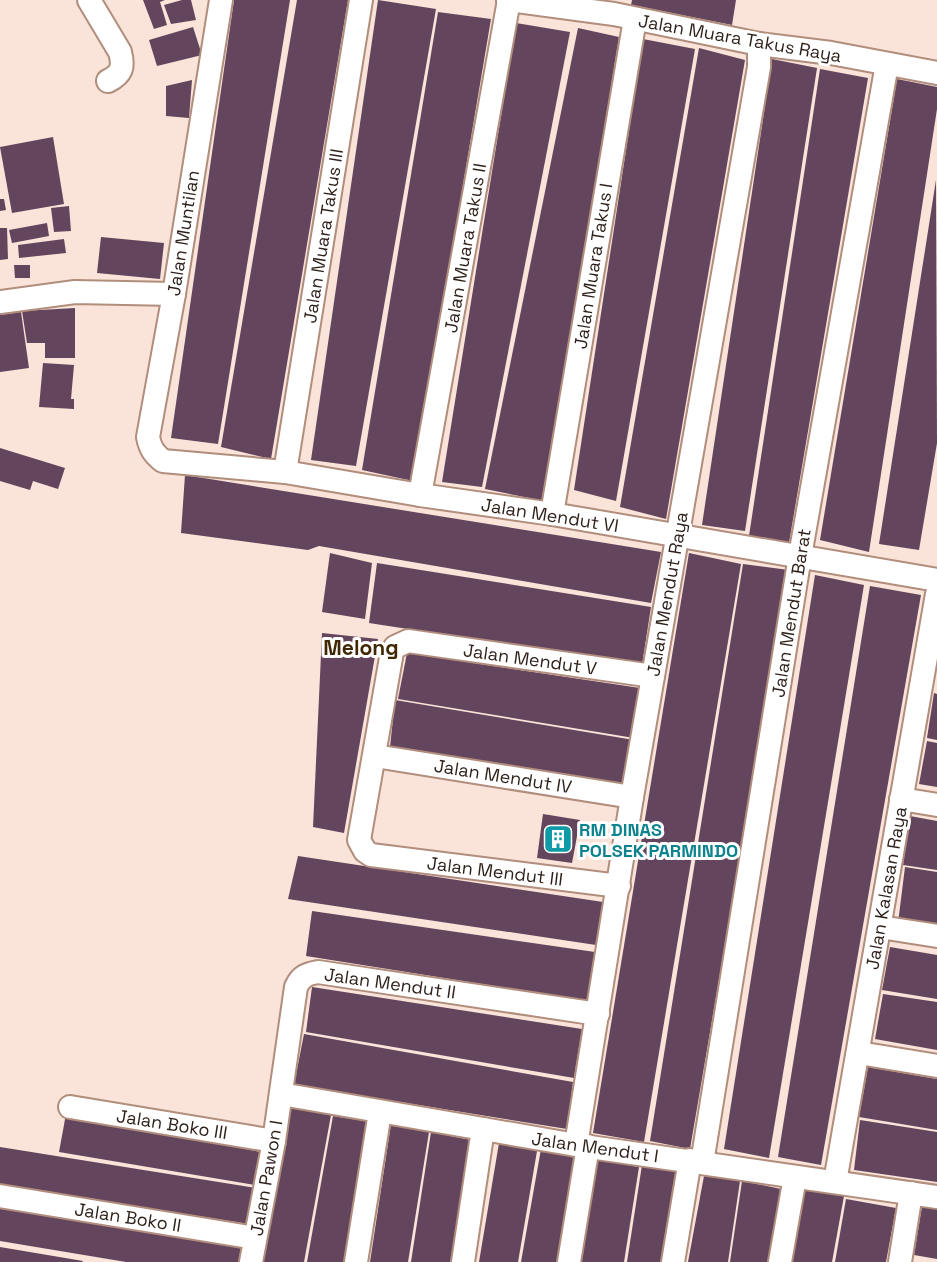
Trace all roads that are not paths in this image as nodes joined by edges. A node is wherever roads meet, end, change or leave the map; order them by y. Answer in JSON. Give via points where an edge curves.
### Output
{"nodes":[{"id":1,"x":89,"y":0,"type":"edge"},
{"id":2,"x":221,"y":0,"type":"edge"},
{"id":3,"x":361,"y":0,"type":"edge"},
{"id":4,"x":508,"y":0,"type":"edge"},
{"id":5,"x":622,"y":11,"type":"edge"},
{"id":6,"x":759,"y":44,"type":"junction"},
{"id":7,"x":887,"y":64,"type":"junction"},
{"id":8,"x":937,"y":73,"type":"edge"},
{"id":9,"x":108,"y":81,"type":"dead end"},
{"id":10,"x":174,"y":294,"type":"junction"},
{"id":11,"x":0,"y":302,"type":"edge"},
{"id":12,"x":163,"y":461,"type":"joint"},
{"id":13,"x":285,"y":472,"type":"junction"},
{"id":14,"x":420,"y":495,"type":"junction"},
{"id":15,"x":552,"y":514,"type":"junction"},
{"id":16,"x":678,"y":537,"type":"junction"},
{"id":17,"x":801,"y":556,"type":"junction"},
{"id":18,"x":937,"y":580,"type":"edge"},
{"id":19,"x":937,"y":594,"type":"edge"},
{"id":20,"x":653,"y":676,"type":"junction"},
{"id":21,"x":930,"y":677,"type":"edge"},
{"id":22,"x":375,"y":756,"type":"junction"},
{"id":23,"x":632,"y":797,"type":"junction"},
{"id":24,"x":901,"y":799,"type":"junction"},
{"id":25,"x":937,"y":805,"type":"edge"},
{"id":26,"x":619,"y":886,"type":"junction"},
{"id":27,"x":880,"y":927,"type":"junction"},
{"id":28,"x":937,"y":936,"type":"edge"},
{"id":29,"x":598,"y":1014,"type":"junction"},
{"id":30,"x":859,"y":1053,"type":"junction"},
{"id":31,"x":937,"y":1066,"type":"edge"},
{"id":32,"x":281,"y":1095,"type":"junction"},
{"id":33,"x":70,"y":1107,"type":"dead end"},
{"id":34,"x":380,"y":1112,"type":"junction"},
{"id":35,"x":483,"y":1129,"type":"junction"},
{"id":36,"x":274,"y":1141,"type":"junction"},
{"id":37,"x":582,"y":1145,"type":"junction"},
{"id":38,"x":696,"y":1162,"type":"junction"},
{"id":39,"x":795,"y":1177,"type":"junction"},
{"id":40,"x":836,"y":1182,"type":"junction"},
{"id":41,"x":911,"y":1193,"type":"junction"},
{"id":42,"x":0,"y":1196,"type":"edge"},
{"id":43,"x":937,"y":1197,"type":"edge"},
{"id":44,"x":255,"y":1238,"type":"junction"},
{"id":45,"x":251,"y":1262,"type":"edge"},
{"id":46,"x":356,"y":1262,"type":"edge"},
{"id":47,"x":463,"y":1262,"type":"edge"},
{"id":48,"x":568,"y":1262,"type":"edge"},
{"id":49,"x":673,"y":1262,"type":"edge"},
{"id":50,"x":780,"y":1262,"type":"edge"},
{"id":51,"x":900,"y":1262,"type":"edge"}],
"edges":[{"from":1,"to":9,"type":"street","via":[[123,62],[123,69]]},
{"from":2,"to":10,"type":"street","name":"Jalan Muntilan"},
{"from":3,"to":13,"type":"street","name":"Jalan Muara Takus III"},
{"from":4,"to":5,"type":"street","name":"Jalan Muara Takus Raya"},
{"from":4,"to":14,"type":"street","name":"Jalan Muara Takus II"},
{"from":5,"to":6,"type":"street","name":"Jalan Muara Takus Raya"},
{"from":5,"to":15,"type":"street","name":"Jalan Muara Takus I"},
{"from":6,"to":7,"type":"street","name":"Jalan Muara Takus Raya"},
{"from":6,"to":16,"type":"street","name":"Jalan Mendut Raya","via":[[759,67]]},
{"from":7,"to":8,"type":"street","name":"Jalan Muara Takus Raya"},
{"from":7,"to":17,"type":"street","name":"Jalan Mendut Barat"},
{"from":10,"to":11,"type":"street","via":[[75,292]]},
{"from":10,"to":12,"type":"street","name":"Jalan Muntilan","via":[[148,437],[150,447]]},
{"from":12,"to":13,"type":"street","name":"Jalan Mendut VI"},
{"from":13,"to":14,"type":"street","name":"Jalan Mendut VI"},
{"from":14,"to":15,"type":"street","name":"Jalan Mendut VI"},
{"from":15,"to":16,"type":"street","name":"Jalan Mendut VI"},
{"from":16,"to":17,"type":"street","name":"Jalan Mendut VI"},
{"from":16,"to":20,"type":"street","name":"Jalan Mendut Raya"},
{"from":17,"to":18,"type":"street","name":"Jalan Mendut VI"},
{"from":17,"to":38,"type":"street","name":"Jalan Mendut Barat"},
{"from":19,"to":21,"type":"street","name":"Jalan Kalasan Raya"},
{"from":20,"to":22,"type":"street","name":"Jalan Mendut V","via":[[408,641],[392,651]]},
{"from":20,"to":23,"type":"street","name":"Jalan Mendut Raya"},
{"from":21,"to":24,"type":"street","name":"Jalan Kalasan Raya"},
{"from":22,"to":23,"type":"street","name":"Jalan Mendut IV"},
{"from":22,"to":26,"type":"street","name":"Jalan Mendut III","via":[[359,840],[372,855]]},
{"from":23,"to":26,"type":"street","name":"Jalan Mendut Raya"},
{"from":24,"to":25,"type":"street"},
{"from":24,"to":27,"type":"street","name":"Jalan Kalasan Raya"},
{"from":26,"to":29,"type":"street","name":"Jalan Mendut Raya"},
{"from":27,"to":28,"type":"street"},
{"from":27,"to":30,"type":"street","name":"Jalan Kalasan Raya"},
{"from":29,"to":32,"type":"street","name":"Jalan Mendut II","via":[[308,973],[296,987]]},
{"from":29,"to":37,"type":"street","name":"Jalan Mendut Raya"},
{"from":30,"to":31,"type":"street"},
{"from":30,"to":40,"type":"street","name":"Jalan Kalasan Raya"},
{"from":32,"to":34,"type":"street","name":"Jalan Mendut I"},
{"from":32,"to":36,"type":"street","name":"Jalan Pawon I"},
{"from":33,"to":36,"type":"street","name":"Jalan Boko III"},
{"from":34,"to":35,"type":"street","name":"Jalan Mendut I"},
{"from":34,"to":46,"type":"street"},
{"from":35,"to":37,"type":"street","name":"Jalan Mendut I"},
{"from":35,"to":47,"type":"street"},
{"from":36,"to":44,"type":"street","name":"Jalan Pawon I"},
{"from":37,"to":38,"type":"street","name":"Jalan Mendut I"},
{"from":37,"to":48,"type":"street","name":"Jalan Mendut Raya"},
{"from":38,"to":39,"type":"street","name":"Jalan Mendut I"},
{"from":38,"to":49,"type":"street","name":"Jalan Mendut Barat"},
{"from":39,"to":40,"type":"street","name":"Jalan Mendut I"},
{"from":39,"to":50,"type":"street"},
{"from":40,"to":41,"type":"street","name":"Jalan Mendut I"},
{"from":41,"to":43,"type":"street","name":"Jalan Mendut I"},
{"from":41,"to":51,"type":"street"},
{"from":42,"to":44,"type":"street","name":"Jalan Boko II"},
{"from":44,"to":45,"type":"street","name":"Jalan Pawon I"}]}
